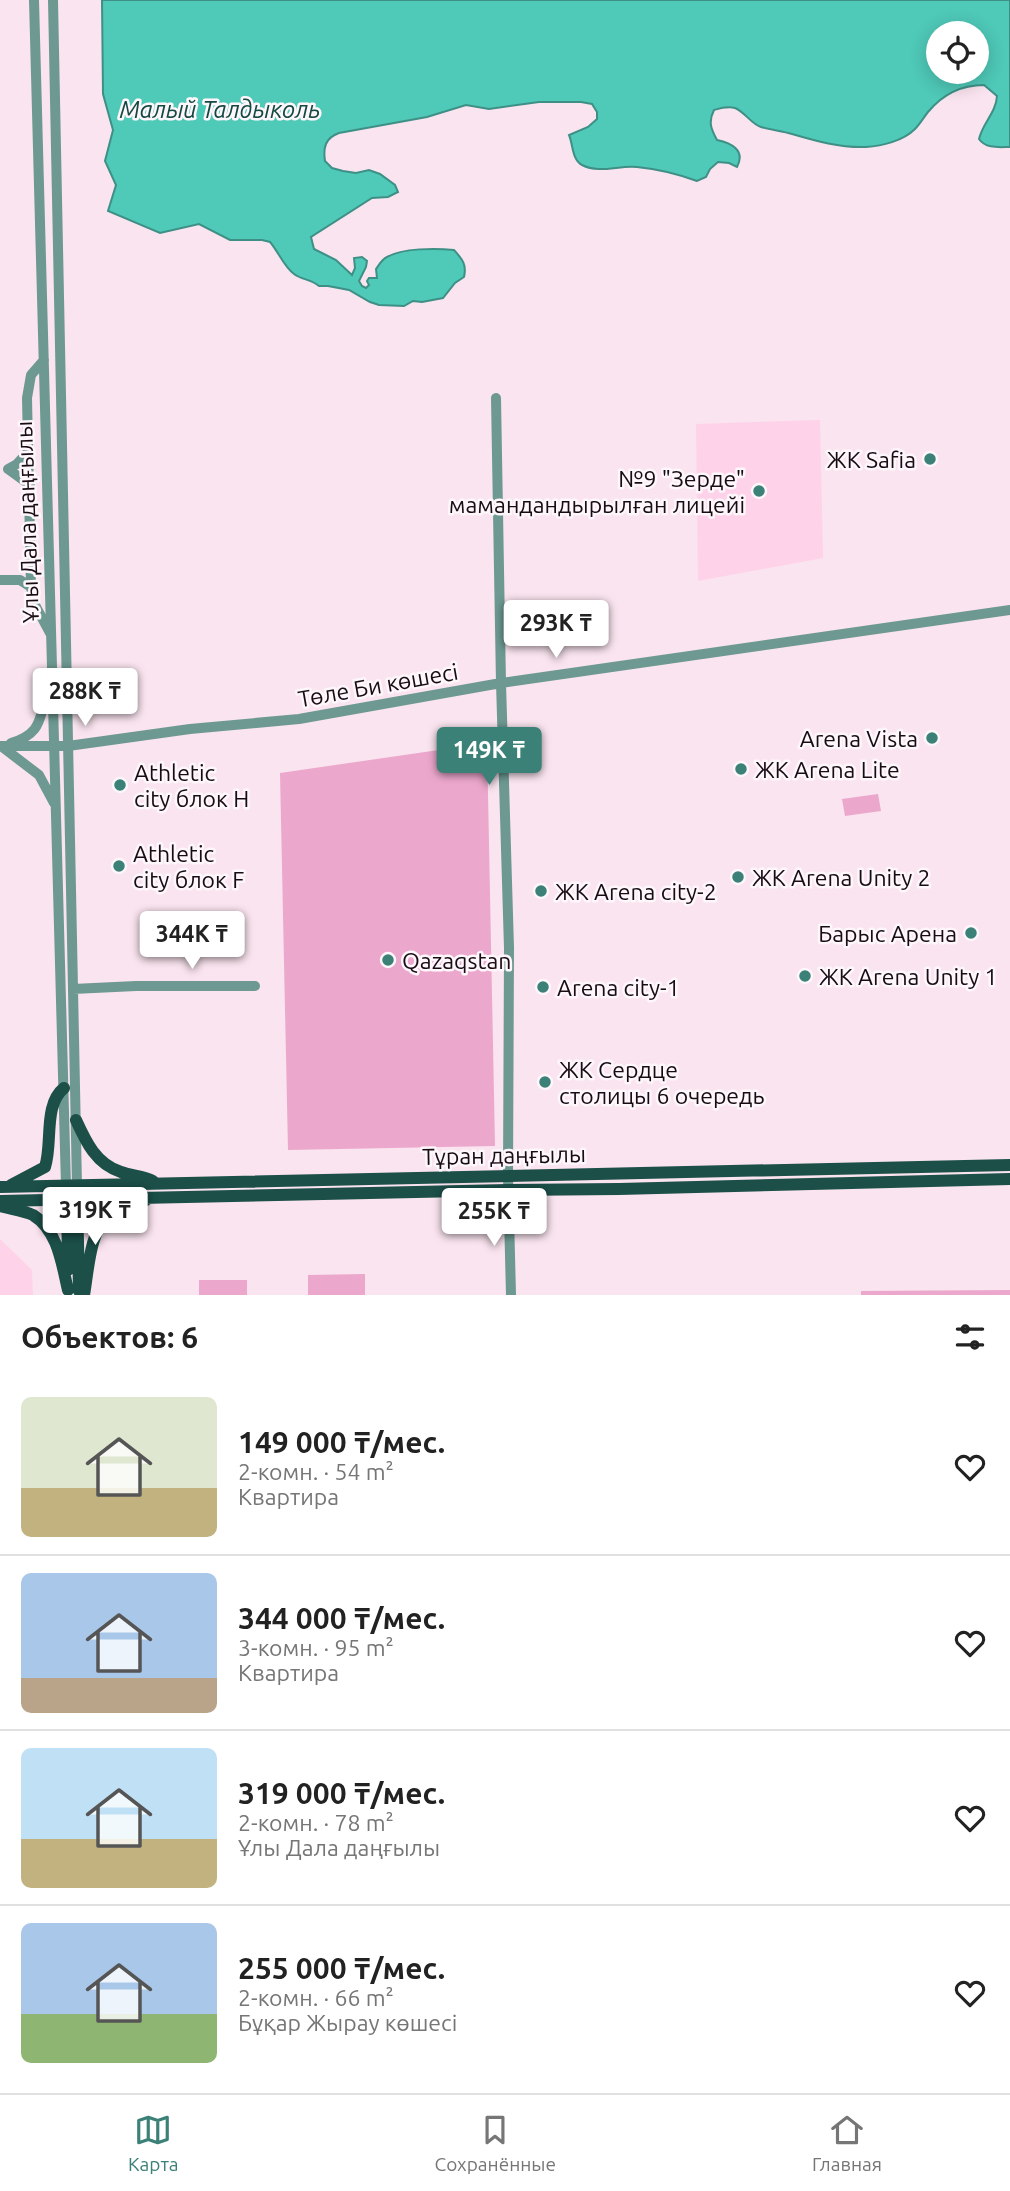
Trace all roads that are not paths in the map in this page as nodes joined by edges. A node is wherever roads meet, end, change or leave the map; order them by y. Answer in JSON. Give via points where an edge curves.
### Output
{"nodes":[{"id":1,"x":34,"y":0,"type":"edge"},
{"id":2,"x":53,"y":0,"type":"edge"},
{"id":3,"x":58,"y":275,"type":"junction"},
{"id":4,"x":41,"y":276,"type":"junction"},
{"id":5,"x":42,"y":310,"type":"junction"},
{"id":6,"x":59,"y":310,"type":"junction"},
{"id":7,"x":44,"y":360,"type":"junction"},
{"id":8,"x":496,"y":398,"type":"dead end"},
{"id":9,"x":29,"y":451,"type":"junction"},
{"id":10,"x":4,"y":470,"type":"edge"},
{"id":11,"x":30,"y":485,"type":"junction"},
{"id":12,"x":0,"y":580,"type":"edge"},
{"id":13,"x":31,"y":587,"type":"junction"},
{"id":14,"x":1010,"y":610,"type":"edge"},
{"id":15,"x":51,"y":634,"type":"junction"},
{"id":16,"x":501,"y":683,"type":"junction"},
{"id":17,"x":52,"y":685,"type":"junction"},
{"id":18,"x":0,"y":746,"type":"edge"},
{"id":19,"x":54,"y":746,"type":"junction"},
{"id":20,"x":68,"y":746,"type":"junction"},
{"id":21,"x":56,"y":806,"type":"junction"},
{"id":22,"x":255,"y":986,"type":"dead end"},
{"id":23,"x":73,"y":989,"type":"junction"},
{"id":24,"x":64,"y":1088,"type":"junction"},
{"id":25,"x":76,"y":1120,"type":"junction"},
{"id":26,"x":1010,"y":1165,"type":"edge"},
{"id":27,"x":1010,"y":1179,"type":"edge"},
{"id":28,"x":508,"y":1183,"type":"junction"},
{"id":29,"x":160,"y":1184,"type":"junction"},
{"id":30,"x":4,"y":1186,"type":"edge"},
{"id":31,"x":455,"y":1191,"type":"junction"},
{"id":32,"x":72,"y":1193,"type":"junction"},
{"id":33,"x":154,"y":1198,"type":"junction"},
{"id":34,"x":0,"y":1204,"type":"edge"},
{"id":35,"x":509,"y":1220,"type":"junction"},
{"id":36,"x":75,"y":1294,"type":"edge"},
{"id":37,"x":511,"y":1295,"type":"edge"}],
"edges":[{"from":1,"to":4,"type":"street","name":"Ұлы Дала даңғылы"},
{"from":2,"to":3,"type":"street","name":"Ұлы Дала даңғылы"},
{"from":3,"to":4,"type":"street"},
{"from":3,"to":6,"type":"street","name":"Ұлы Дала даңғылы"},
{"from":4,"to":5,"type":"street","name":"Ұлы Дала даңғылы"},
{"from":5,"to":6,"type":"street"},
{"from":5,"to":7,"type":"street","name":"Ұлы Дала даңғылы"},
{"from":6,"to":20,"type":"street","name":"Ұлы Дала даңғылы"},
{"from":7,"to":9,"type":"street","via":[[31,375],[27,398]]},
{"from":7,"to":15,"type":"street","name":"Ұлы Дала даңғылы"},
{"from":8,"to":16,"type":"street"},
{"from":9,"to":10,"type":"street"},
{"from":9,"to":11,"type":"street"},
{"from":10,"to":11,"type":"street"},
{"from":11,"to":13,"type":"street"},
{"from":12,"to":13,"type":"street","via":[[20,580]]},
{"from":13,"to":15,"type":"street","via":[[34,603]]},
{"from":14,"to":16,"type":"street","name":"Төле Би көшесі"},
{"from":15,"to":17,"type":"street","name":"Ұлы Дала даңғылы"},
{"from":16,"to":20,"type":"street","name":"Төле Би көшесі","via":[[299,719]]},
{"from":16,"to":28,"type":"street","via":[[509,948]]},
{"from":17,"to":18,"type":"street","via":[[33,732]]},
{"from":17,"to":19,"type":"street","name":"Ұлы Дала даңғылы"},
{"from":18,"to":19,"type":"street","name":"Төле Би көшесі"},
{"from":18,"to":21,"type":"street","via":[[39,775]]},
{"from":19,"to":20,"type":"street","name":"Төле Би көшесі"},
{"from":19,"to":21,"type":"street","name":"Ұлы Дала даңғылы"},
{"from":20,"to":23,"type":"street","name":"Ұлы Дала даңғылы"},
{"from":21,"to":24,"type":"street","name":"Ұлы Дала даңғылы"},
{"from":22,"to":23,"type":"street"},
{"from":23,"to":25,"type":"street","name":"Ұлы Дала даңғылы"},
{"from":24,"to":30,"type":"main road","via":[[52,1104],[45,1167]]},
{"from":24,"to":32,"type":"street","name":"Ұлы Дала даңғылы"},
{"from":25,"to":29,"type":"main road","via":[[103,1163]]},
{"from":25,"to":32,"type":"street","name":"Ұлы Дала даңғылы"},
{"from":26,"to":28,"type":"main road","name":"Тұран даңғылы"},
{"from":27,"to":28,"type":"main road","name":"Тұран даңғылы","via":[[619,1189]]},
{"from":28,"to":29,"type":"main road","name":"Тұран даңғылы"},
{"from":28,"to":31,"type":"main road","name":"Тұран даңғылы"},
{"from":28,"to":35,"type":"street"},
{"from":29,"to":32,"type":"main road","name":"Тұран даңғылы"},
{"from":30,"to":32,"type":"main road","name":"Тұран даңғылы"},
{"from":31,"to":33,"type":"main road","name":"Тұран даңғылы"},
{"from":31,"to":35,"type":"main road","via":[[494,1205]]},
{"from":32,"to":33,"type":"main road","name":"Тұран даңғылы"},
{"from":32,"to":34,"type":"main road","name":"Тұран даңғылы"},
{"from":32,"to":36,"type":"main road","name":"Ұлы Дала даңғылы"},
{"from":33,"to":36,"type":"main road","via":[[114,1213],[101,1224]]},
{"from":34,"to":36,"type":"main road","via":[[33,1215],[44,1225]]},
{"from":35,"to":37,"type":"street"}]}
